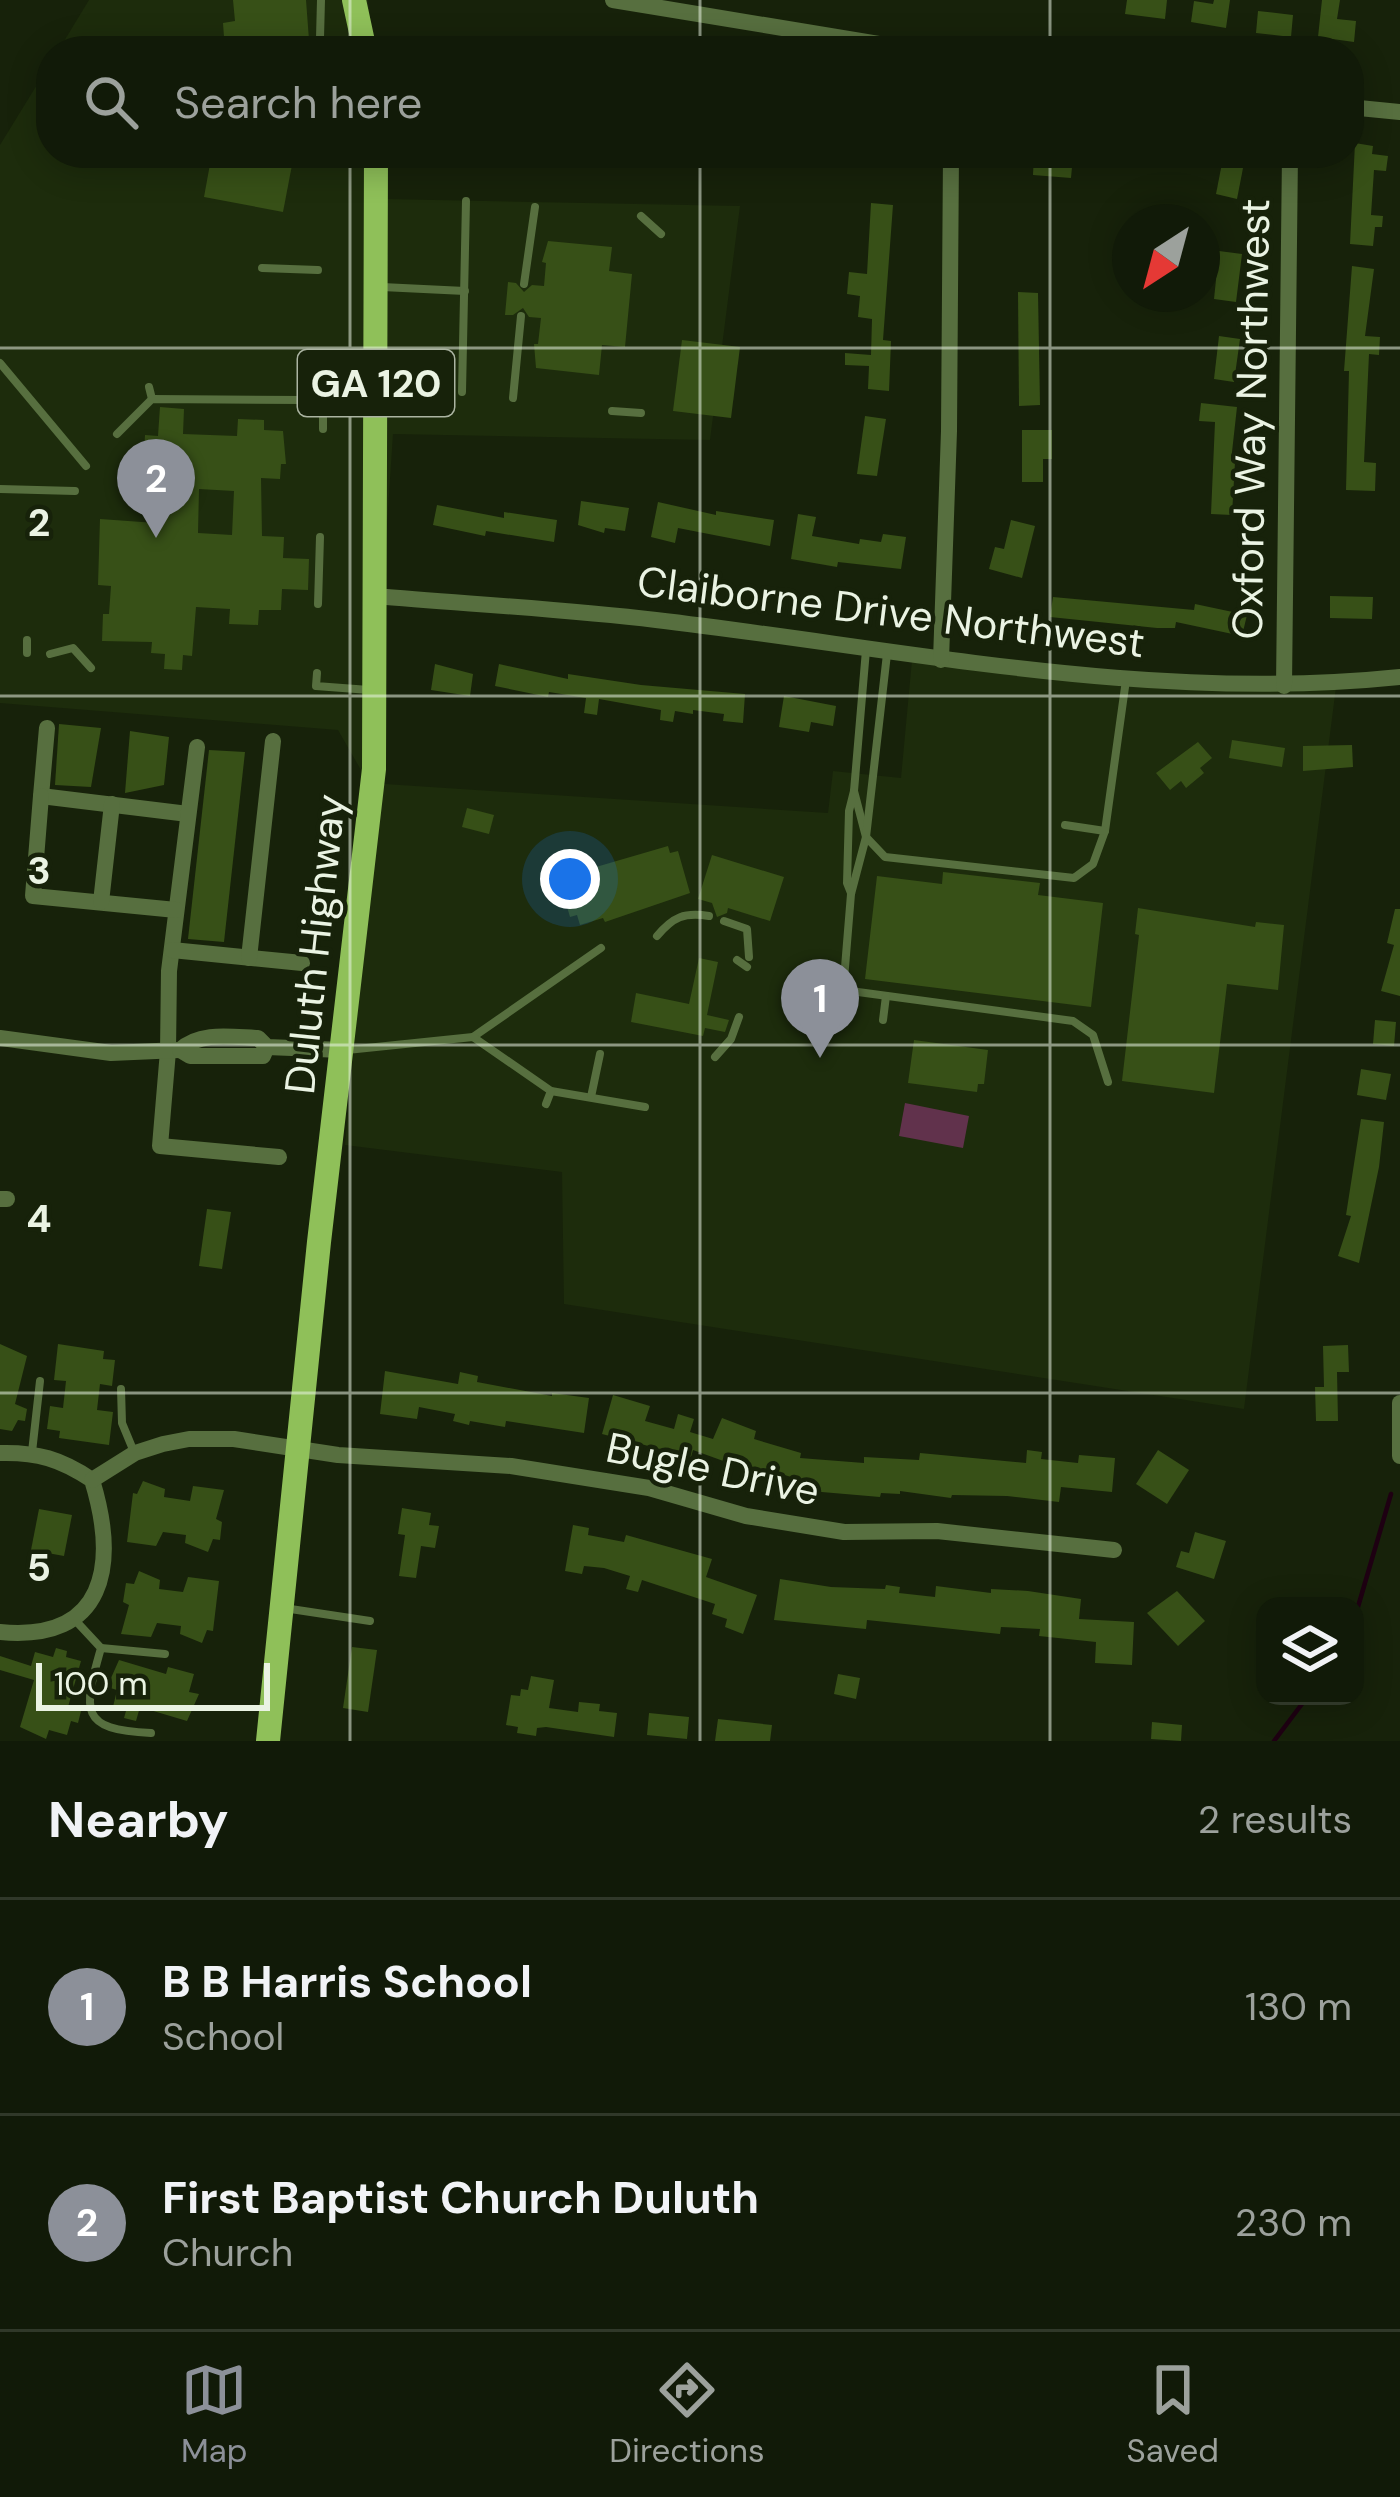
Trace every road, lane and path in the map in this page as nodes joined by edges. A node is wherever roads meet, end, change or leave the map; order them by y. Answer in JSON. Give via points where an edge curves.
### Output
{"nodes":[{"id":1,"x":321,"y":0,"type":"edge"},
{"id":2,"x":354,"y":0,"type":"edge"},
{"id":3,"x":613,"y":0,"type":"edge"},
{"id":4,"x":320,"y":36,"type":"edge"},
{"id":5,"x":362,"y":36,"type":"edge"},
{"id":6,"x":830,"y":36,"type":"edge"},
{"id":7,"x":1364,"y":108,"type":"edge"},
{"id":8,"x":1400,"y":112,"type":"edge"},
{"id":9,"x":376,"y":168,"type":"edge"},
{"id":10,"x":951,"y":168,"type":"edge"},
{"id":11,"x":1290,"y":168,"type":"edge"},
{"id":12,"x":466,"y":201,"type":"dead end"},
{"id":13,"x":535,"y":207,"type":"dead end"},
{"id":14,"x":641,"y":216,"type":"dead end"},
{"id":15,"x":661,"y":235,"type":"dead end"},
{"id":16,"x":262,"y":268,"type":"dead end"},
{"id":17,"x":318,"y":270,"type":"dead end"},
{"id":18,"x":524,"y":284,"type":"dead end"},
{"id":19,"x":375,"y":287,"type":"junction"},
{"id":20,"x":465,"y":291,"type":"junction"},
{"id":21,"x":521,"y":316,"type":"dead end"},
{"id":22,"x":0,"y":363,"type":"edge"},
{"id":23,"x":259,"y":386,"type":"dead end"},
{"id":24,"x":149,"y":387,"type":"dead end"},
{"id":25,"x":201,"y":388,"type":"dead end"},
{"id":26,"x":462,"y":392,"type":"dead end"},
{"id":27,"x":513,"y":398,"type":"dead end"},
{"id":28,"x":152,"y":399,"type":"junction"},
{"id":29,"x":200,"y":399,"type":"junction"},
{"id":30,"x":259,"y":400,"type":"junction"},
{"id":31,"x":317,"y":404,"type":"junction"},
{"id":32,"x":612,"y":411,"type":"dead end"},
{"id":33,"x":376,"y":412,"type":"junction"},
{"id":34,"x":641,"y":413,"type":"dead end"},
{"id":35,"x":322,"y":428,"type":"dead end"},
{"id":36,"x":117,"y":434,"type":"dead end"},
{"id":37,"x":86,"y":466,"type":"dead end"},
{"id":38,"x":0,"y":489,"type":"edge"},
{"id":39,"x":31,"y":490,"type":"junction"},
{"id":40,"x":75,"y":491,"type":"dead end"},
{"id":41,"x":30,"y":503,"type":"dead end"},
{"id":42,"x":320,"y":536,"type":"dead end"},
{"id":43,"x":375,"y":596,"type":"junction"},
{"id":44,"x":318,"y":604,"type":"dead end"},
{"id":45,"x":27,"y":640,"type":"dead end"},
{"id":46,"x":866,"y":650,"type":"junction"},
{"id":47,"x":27,"y":653,"type":"dead end"},
{"id":48,"x":887,"y":653,"type":"junction"},
{"id":49,"x":50,"y":654,"type":"dead end"},
{"id":50,"x":941,"y":661,"type":"junction"},
{"id":51,"x":91,"y":668,"type":"dead end"},
{"id":52,"x":317,"y":673,"type":"dead end"},
{"id":53,"x":1400,"y":677,"type":"edge"},
{"id":54,"x":1126,"y":678,"type":"junction"},
{"id":55,"x":1285,"y":686,"type":"junction"},
{"id":56,"x":376,"y":690,"type":"junction"},
{"id":57,"x":47,"y":728,"type":"dead end"},
{"id":58,"x":273,"y":741,"type":"dead end"},
{"id":59,"x":197,"y":747,"type":"dead end"},
{"id":60,"x":854,"y":791,"type":"junction"},
{"id":61,"x":41,"y":796,"type":"junction"},
{"id":62,"x":112,"y":804,"type":"junction"},
{"id":63,"x":188,"y":814,"type":"junction"},
{"id":64,"x":1065,"y":825,"type":"dead end"},
{"id":65,"x":1105,"y":831,"type":"junction"},
{"id":66,"x":866,"y":837,"type":"junction"},
{"id":67,"x":851,"y":894,"type":"junction"},
{"id":68,"x":101,"y":902,"type":"junction"},
{"id":69,"x":176,"y":910,"type":"junction"},
{"id":70,"x":709,"y":916,"type":"dead end"},
{"id":71,"x":724,"y":921,"type":"dead end"},
{"id":72,"x":657,"y":936,"type":"dead end"},
{"id":73,"x":601,"y":948,"type":"dead end"},
{"id":74,"x":172,"y":950,"type":"junction"},
{"id":75,"x":249,"y":958,"type":"junction"},
{"id":76,"x":737,"y":960,"type":"dead end"},
{"id":77,"x":302,"y":963,"type":"dead end"},
{"id":78,"x":843,"y":990,"type":"junction"},
{"id":79,"x":886,"y":996,"type":"junction"},
{"id":80,"x":841,"y":1016,"type":"dead end"},
{"id":81,"x":739,"y":1017,"type":"dead end"},
{"id":82,"x":883,"y":1020,"type":"dead end"},
{"id":83,"x":473,"y":1037,"type":"junction"},
{"id":84,"x":0,"y":1038,"type":"edge"},
{"id":85,"x":174,"y":1050,"type":"junction"},
{"id":86,"x":342,"y":1050,"type":"junction"},
{"id":87,"x":600,"y":1054,"type":"dead end"},
{"id":88,"x":715,"y":1057,"type":"dead end"},
{"id":89,"x":1108,"y":1082,"type":"dead end"},
{"id":90,"x":551,"y":1090,"type":"junction"},
{"id":91,"x":591,"y":1097,"type":"junction"},
{"id":92,"x":546,"y":1104,"type":"dead end"},
{"id":93,"x":640,"y":1106,"type":"dead end"},
{"id":94,"x":279,"y":1156,"type":"dead end"},
{"id":95,"x":40,"y":1381,"type":"dead end"},
{"id":96,"x":122,"y":1389,"type":"dead end"},
{"id":97,"x":1400,"y":1403,"type":"edge"},
{"id":98,"x":298,"y":1448,"type":"junction"},
{"id":99,"x":32,"y":1452,"type":"junction"},
{"id":100,"x":135,"y":1453,"type":"junction"},
{"id":101,"x":0,"y":1454,"type":"edge"},
{"id":102,"x":1400,"y":1456,"type":"edge"},
{"id":103,"x":92,"y":1480,"type":"junction"},
{"id":104,"x":1114,"y":1550,"type":"dead end"},
{"id":105,"x":282,"y":1608,"type":"junction"},
{"id":106,"x":75,"y":1620,"type":"junction"},
{"id":107,"x":370,"y":1621,"type":"dead end"},
{"id":108,"x":0,"y":1632,"type":"edge"},
{"id":109,"x":101,"y":1648,"type":"junction"},
{"id":110,"x":165,"y":1654,"type":"dead end"},
{"id":111,"x":152,"y":1733,"type":"dead end"},
{"id":112,"x":268,"y":1741,"type":"edge"}],
"edges":[{"from":1,"to":4,"type":"lane"},
{"from":2,"to":5,"type":"main road"},
{"from":3,"to":6,"type":"street"},
{"from":7,"to":8,"type":"street"},
{"from":9,"to":19,"type":"main road","name":"Duluth Highway","number":"GA 120"},
{"from":10,"to":50,"type":"street"},
{"from":11,"to":55,"type":"street","name":"Oxford Way Northwest"},
{"from":12,"to":20,"type":"lane"},
{"from":13,"to":18,"type":"lane"},
{"from":14,"to":15,"type":"lane"},
{"from":16,"to":17,"type":"lane"},
{"from":19,"to":20,"type":"lane"},
{"from":19,"to":33,"type":"main road","name":"Duluth Highway","number":"GA 120"},
{"from":20,"to":26,"type":"lane"},
{"from":21,"to":27,"type":"lane"},
{"from":22,"to":37,"type":"lane"},
{"from":23,"to":30,"type":"lane"},
{"from":24,"to":28,"type":"lane"},
{"from":25,"to":29,"type":"lane"},
{"from":28,"to":29,"type":"lane"},
{"from":28,"to":36,"type":"lane"},
{"from":29,"to":30,"type":"lane"},
{"from":30,"to":31,"type":"lane"},
{"from":31,"to":33,"type":"lane"},
{"from":31,"to":35,"type":"lane"},
{"from":32,"to":34,"type":"lane"},
{"from":33,"to":43,"type":"main road","name":"Duluth Highway","number":"GA 120"},
{"from":38,"to":39,"type":"lane"},
{"from":39,"to":40,"type":"lane"},
{"from":39,"to":41,"type":"lane"},
{"from":42,"to":44,"type":"lane"},
{"from":43,"to":46,"type":"street","name":"Claiborne Drive Northwest","via":[[655,620]]},
{"from":43,"to":56,"type":"main road","name":"Duluth Highway","number":"GA 120"},
{"from":45,"to":47,"type":"lane"},
{"from":46,"to":48,"type":"street","name":"Claiborne Drive Northwest"},
{"from":46,"to":60,"type":"lane"},
{"from":48,"to":50,"type":"street","name":"Claiborne Drive Northwest"},
{"from":48,"to":66,"type":"lane"},
{"from":49,"to":51,"type":"lane","via":[[73,648]]},
{"from":50,"to":54,"type":"street","name":"Claiborne Drive Northwest"},
{"from":52,"to":56,"type":"lane","via":[[316,686]]},
{"from":53,"to":55,"type":"street","name":"Claiborne Drive Northwest"},
{"from":54,"to":55,"type":"street","name":"Claiborne Drive Northwest"},
{"from":54,"to":65,"type":"lane"},
{"from":56,"to":86,"type":"main road","name":"Duluth Highway","number":"GA 120"},
{"from":57,"to":61,"type":"street"},
{"from":58,"to":75,"type":"street"},
{"from":59,"to":63,"type":"street"},
{"from":60,"to":66,"type":"lane"},
{"from":60,"to":67,"type":"lane"},
{"from":61,"to":62,"type":"street"},
{"from":61,"to":68,"type":"street","via":[[33,896]]},
{"from":62,"to":63,"type":"street"},
{"from":62,"to":68,"type":"street"},
{"from":63,"to":69,"type":"street"},
{"from":64,"to":65,"type":"lane"},
{"from":65,"to":66,"type":"lane","via":[[1094,864],[1074,878],[885,857]]},
{"from":66,"to":67,"type":"lane"},
{"from":67,"to":78,"type":"lane"},
{"from":68,"to":69,"type":"street"},
{"from":69,"to":74,"type":"street"},
{"from":70,"to":72,"type":"lane","via":[[688,913]]},
{"from":71,"to":76,"type":"lane","via":[[747,929],[748,962]]},
{"from":73,"to":83,"type":"lane"},
{"from":74,"to":75,"type":"street"},
{"from":74,"to":85,"type":"street"},
{"from":75,"to":77,"type":"street"},
{"from":78,"to":79,"type":"lane"},
{"from":78,"to":80,"type":"lane"},
{"from":79,"to":82,"type":"lane"},
{"from":79,"to":89,"type":"lane","via":[[1073,1022],[1093,1035]]},
{"from":81,"to":88,"type":"lane"},
{"from":83,"to":86,"type":"lane"},
{"from":83,"to":90,"type":"lane"},
{"from":84,"to":85,"type":"street","via":[[111,1053]]},
{"from":85,"to":86,"type":"street","via":[[190,1041],[230,1047],[257,1038],[267,1047]]},
{"from":85,"to":94,"type":"street","via":[[160,1146]]},
{"from":86,"to":98,"type":"main road","name":"Duluth Highway","number":"GA 120"},
{"from":87,"to":91,"type":"lane"},
{"from":90,"to":91,"type":"lane"},
{"from":90,"to":92,"type":"lane"},
{"from":91,"to":93,"type":"lane"},
{"from":95,"to":99,"type":"lane"},
{"from":96,"to":100,"type":"lane","via":[[122,1423]]},
{"from":97,"to":102,"type":"street"},
{"from":98,"to":100,"type":"street","name":"Bugle Drive","via":[[189,1438]]},
{"from":98,"to":104,"type":"street","name":"Bugle Drive","via":[[590,1478],[844,1532],[937,1531]]},
{"from":98,"to":105,"type":"main road","name":"Duluth Highway","number":"GA 120"},
{"from":99,"to":101,"type":"street"},
{"from":99,"to":103,"type":"street"},
{"from":100,"to":103,"type":"street","name":"Bugle Drive"},
{"from":103,"to":106,"type":"street","via":[[103,1569]]},
{"from":105,"to":107,"type":"lane"},
{"from":105,"to":112,"type":"main road","name":"Duluth Highway","number":"GA 120"},
{"from":106,"to":108,"type":"street","via":[[59,1630]]},
{"from":106,"to":109,"type":"lane"},
{"from":109,"to":110,"type":"lane"},
{"from":109,"to":111,"type":"lane","via":[[91,1685],[96,1721],[116,1732]]}]}
